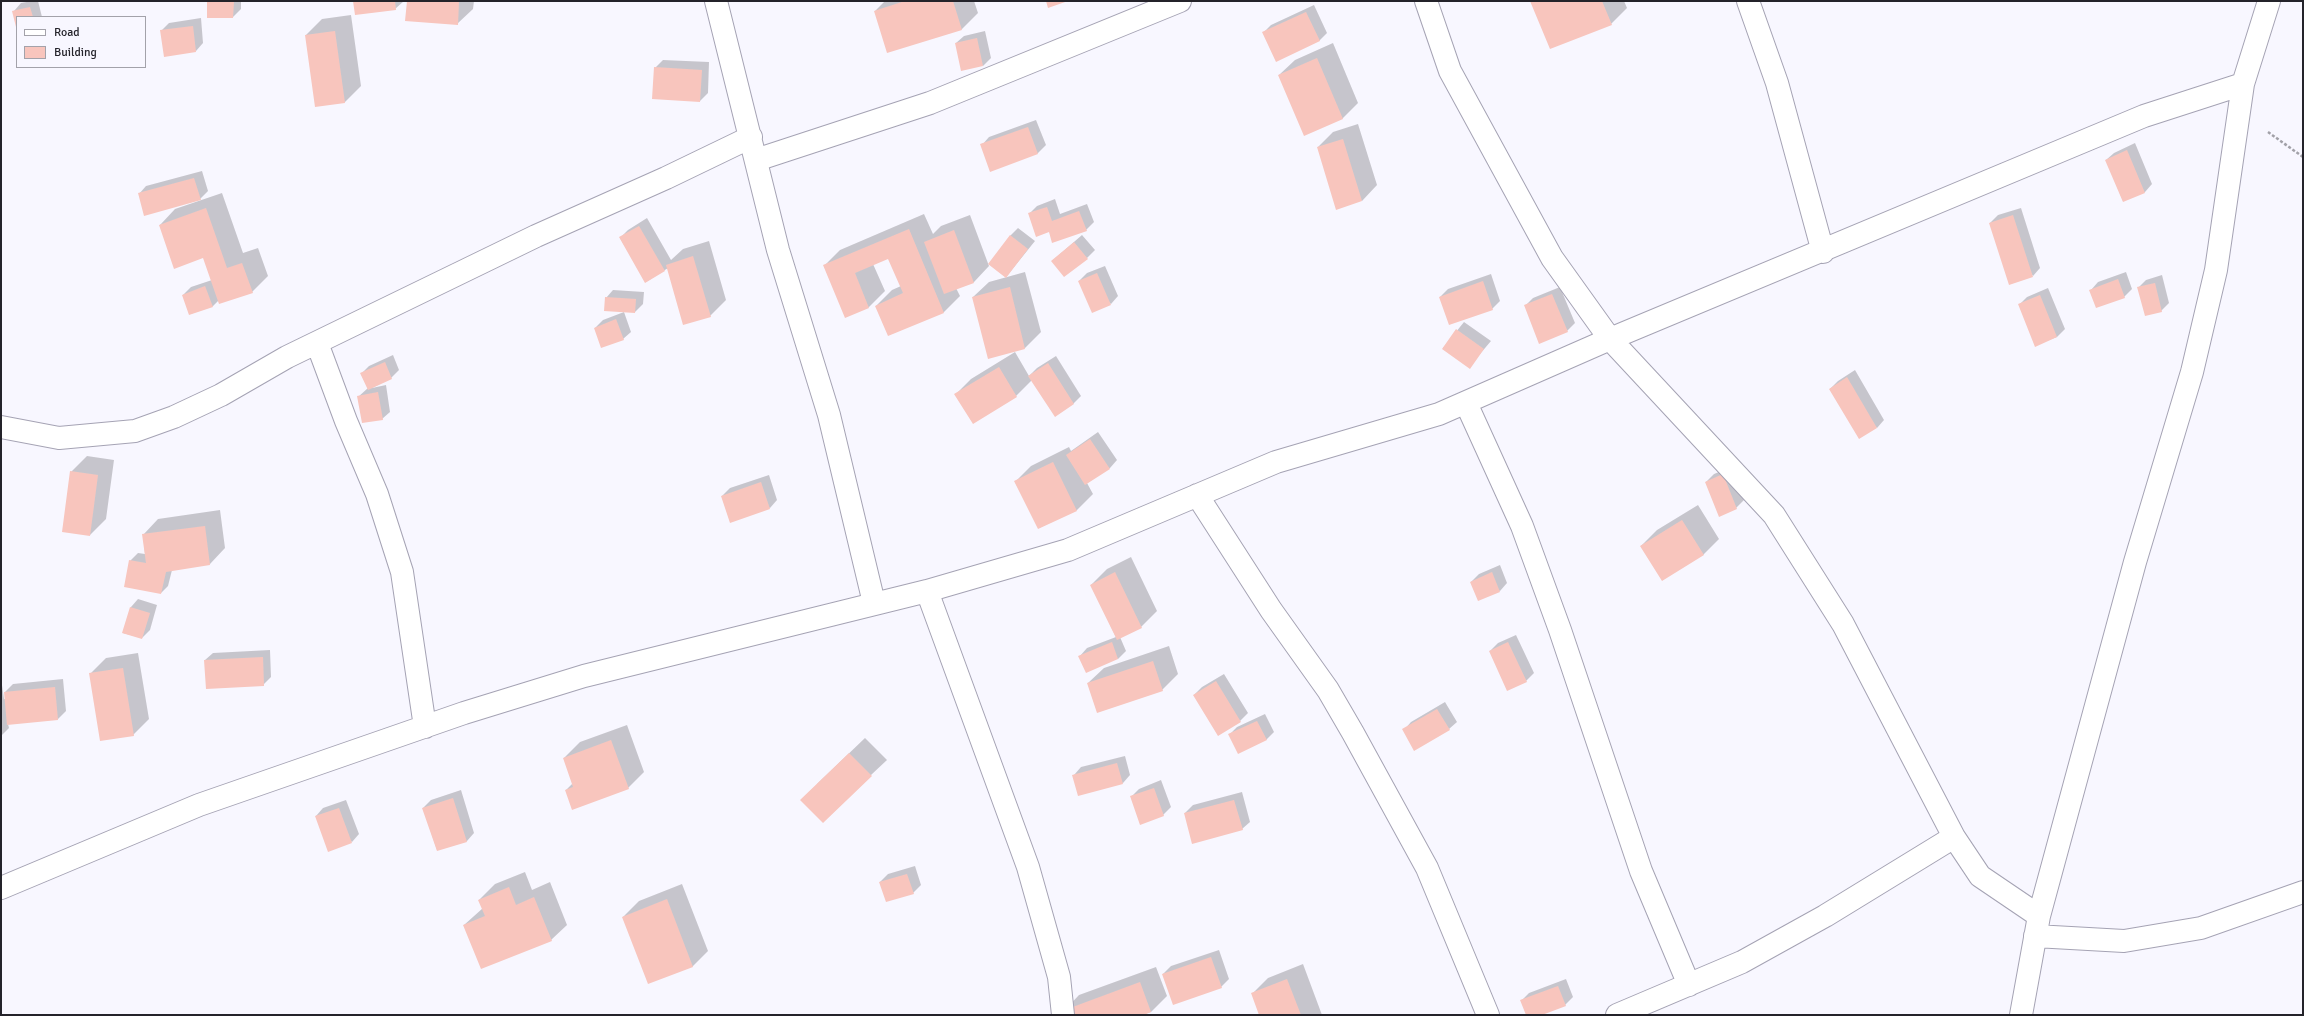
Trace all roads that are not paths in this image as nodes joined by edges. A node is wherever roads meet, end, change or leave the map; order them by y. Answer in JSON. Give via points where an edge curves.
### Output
{"nodes":[{"id":1,"x":716,"y":1,"type":"edge"},
{"id":2,"x":1180,"y":1,"type":"edge"},
{"id":3,"x":1426,"y":1,"type":"edge"},
{"id":4,"x":1748,"y":1,"type":"edge"},
{"id":5,"x":2269,"y":1,"type":"edge"},
{"id":6,"x":2243,"y":84,"type":"junction"},
{"id":7,"x":750,"y":137,"type":"junction"},
{"id":8,"x":756,"y":160,"type":"junction"},
{"id":9,"x":1823,"y":252,"type":"junction"},
{"id":10,"x":1610,"y":339,"type":"junction"},
{"id":11,"x":317,"y":342,"type":"junction"},
{"id":12,"x":1466,"y":403,"type":"junction"},
{"id":13,"x":1,"y":427,"type":"edge"},
{"id":14,"x":1197,"y":495,"type":"junction"},
{"id":15,"x":927,"y":591,"type":"junction"},
{"id":16,"x":874,"y":603,"type":"junction"},
{"id":17,"x":425,"y":727,"type":"junction"},
{"id":18,"x":1954,"y":837,"type":"junction"},
{"id":19,"x":1,"y":888,"type":"edge"},
{"id":20,"x":2303,"y":892,"type":"edge"},
{"id":21,"x":2037,"y":926,"type":"junction"},
{"id":22,"x":1689,"y":985,"type":"junction"},
{"id":23,"x":1063,"y":1015,"type":"edge"},
{"id":24,"x":1488,"y":1015,"type":"edge"},
{"id":25,"x":1617,"y":1015,"type":"edge"},
{"id":26,"x":2021,"y":1015,"type":"edge"}],
"edges":[{"from":1,"to":7,"type":"street"},
{"from":2,"to":8,"type":"street","via":[[930,103]]},
{"from":3,"to":10,"type":"street","via":[[1450,71],[1552,258]]},
{"from":4,"to":9,"type":"street","via":[[1777,83]]},
{"from":5,"to":6,"type":"street"},
{"from":6,"to":9,"type":"street","via":[[2144,116]]},
{"from":6,"to":21,"type":"street","via":[[2216,270],[2192,372],[2135,562]]},
{"from":7,"to":8,"type":"street"},
{"from":7,"to":11,"type":"street","via":[[536,236]]},
{"from":8,"to":16,"type":"street","via":[[778,250],[829,415]]},
{"from":9,"to":10,"type":"street"},
{"from":10,"to":12,"type":"street"},
{"from":10,"to":18,"type":"street","via":[[1774,515],[1843,624]]},
{"from":11,"to":13,"type":"street","via":[[221,395],[174,417],[135,431],[59,438]]},
{"from":11,"to":17,"type":"street","via":[[346,421],[377,494],[402,572]]},
{"from":12,"to":14,"type":"street","via":[[1439,414],[1276,462]]},
{"from":12,"to":22,"type":"street","via":[[1522,526],[1560,630],[1641,871]]},
{"from":14,"to":15,"type":"street","via":[[1068,550]]},
{"from":14,"to":24,"type":"street","via":[[1271,610],[1328,690],[1353,733],[1427,868]]},
{"from":15,"to":16,"type":"street"},
{"from":15,"to":23,"type":"street","via":[[1028,867],[1059,977]]},
{"from":16,"to":17,"type":"street","via":[[584,676]]},
{"from":17,"to":19,"type":"street","via":[[199,805]]},
{"from":18,"to":21,"type":"street","via":[[1980,876]]},
{"from":18,"to":22,"type":"street","via":[[1825,916],[1742,962]]},
{"from":20,"to":21,"type":"street","via":[[2201,928],[2124,941]]},
{"from":21,"to":26,"type":"street"},
{"from":22,"to":25,"type":"street"}]}
